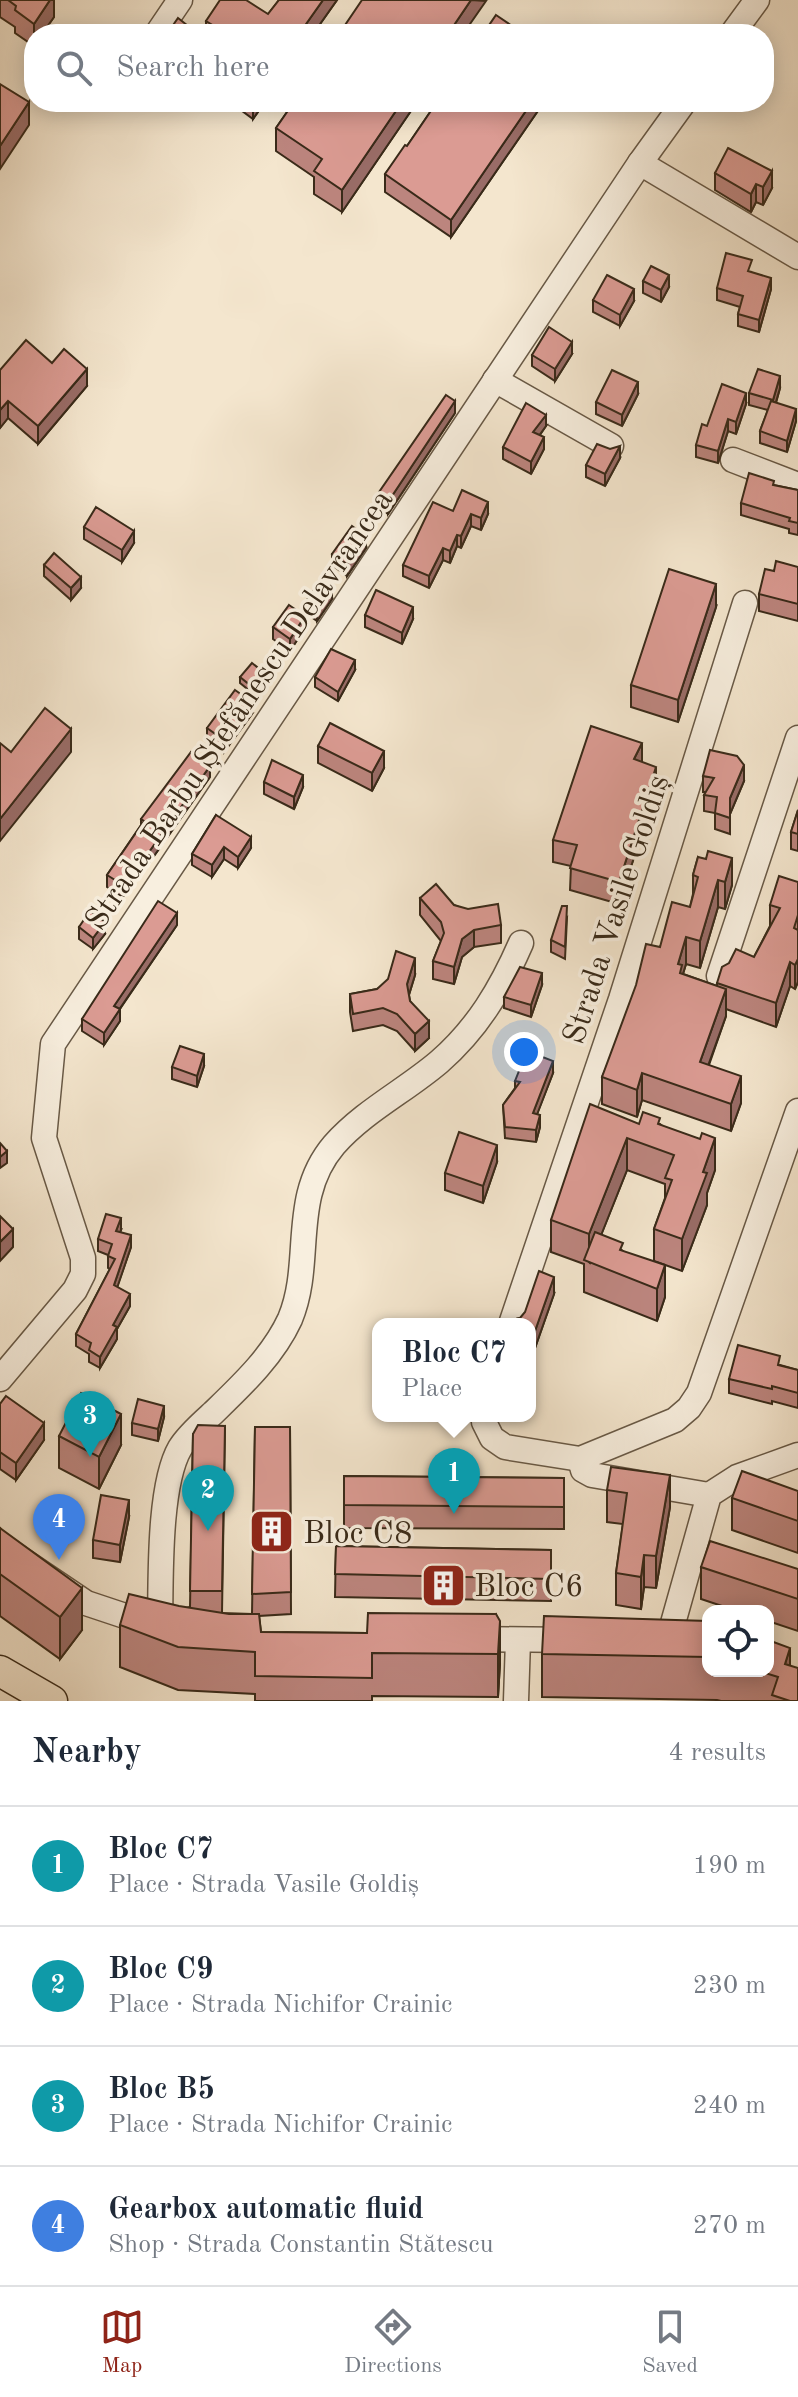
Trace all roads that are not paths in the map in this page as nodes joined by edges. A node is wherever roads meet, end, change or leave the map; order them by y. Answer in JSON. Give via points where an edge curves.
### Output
{"nodes":[{"id":1,"x":180,"y":0,"type":"edge"},
{"id":2,"x":757,"y":0,"type":"edge"},
{"id":3,"x":164,"y":24,"type":"edge"},
{"id":4,"x":739,"y":24,"type":"edge"},
{"id":5,"x":677,"y":112,"type":"edge"},
{"id":6,"x":640,"y":163,"type":"junction"},
{"id":7,"x":798,"y":257,"type":"edge"},
{"id":8,"x":495,"y":380,"type":"junction"},
{"id":9,"x":611,"y":446,"type":"edge"},
{"id":10,"x":733,"y":460,"type":"dead end"},
{"id":11,"x":798,"y":485,"type":"edge"},
{"id":12,"x":745,"y":603,"type":"dead end"},
{"id":13,"x":798,"y":738,"type":"edge"},
{"id":14,"x":521,"y":943,"type":"dead end"},
{"id":15,"x":719,"y":976,"type":"edge"},
{"id":16,"x":798,"y":1111,"type":"edge"},
{"id":17,"x":513,"y":1318,"type":"edge"},
{"id":18,"x":0,"y":1379,"type":"edge"},
{"id":19,"x":484,"y":1422,"type":"edge"},
{"id":20,"x":798,"y":1455,"type":"edge"},
{"id":21,"x":580,"y":1459,"type":"junction"},
{"id":22,"x":737,"y":1477,"type":"junction"},
{"id":23,"x":768,"y":1487,"type":"edge"},
{"id":24,"x":709,"y":1495,"type":"junction"},
{"id":25,"x":0,"y":1545,"type":"edge"},
{"id":26,"x":160,"y":1628,"type":"junction"},
{"id":27,"x":190,"y":1633,"type":"edge"},
{"id":28,"x":448,"y":1639,"type":"edge"},
{"id":29,"x":518,"y":1640,"type":"junction"},
{"id":30,"x":593,"y":1640,"type":"edge"},
{"id":31,"x":638,"y":1641,"type":"edge"},
{"id":32,"x":0,"y":1671,"type":"edge"},
{"id":33,"x":52,"y":1701,"type":"edge"},
{"id":34,"x":516,"y":1701,"type":"edge"}],
"edges":[{"from":1,"to":3,"type":"street"},
{"from":2,"to":4,"type":"street"},
{"from":5,"to":6,"type":"street","name":"Strada Barbu Ștefănescu Delavrancea"},
{"from":6,"to":7,"type":"street"},
{"from":6,"to":8,"type":"street","name":"Strada Barbu Ștefănescu Delavrancea"},
{"from":8,"to":9,"type":"street"},
{"from":8,"to":18,"type":"street","name":"Strada Barbu Ștefănescu Delavrancea","via":[[53,1044],[44,1138],[83,1258],[83,1274]]},
{"from":10,"to":11,"type":"street"},
{"from":12,"to":17,"type":"street","name":"Strada Vasile Goldiș","via":[[621,999]]},
{"from":13,"to":15,"type":"street"},
{"from":14,"to":26,"type":"street","via":[[505,981],[475,1026],[438,1063],[374,1108],[333,1146],[314,1179],[290,1318],[247,1380],[180,1447],[169,1473]]},
{"from":16,"to":21,"type":"street","via":[[699,1393],[675,1420]]},
{"from":19,"to":21,"type":"street","via":[[492,1438],[505,1447]]},
{"from":20,"to":22,"type":"street"},
{"from":21,"to":24,"type":"street","via":[[583,1470],[592,1475]]},
{"from":22,"to":23,"type":"street"},
{"from":22,"to":24,"type":"street"},
{"from":24,"to":31,"type":"street","via":[[676,1642]]},
{"from":25,"to":26,"type":"street","via":[[86,1603]]},
{"from":26,"to":27,"type":"street"},
{"from":28,"to":29,"type":"street"},
{"from":29,"to":30,"type":"street"},
{"from":29,"to":34,"type":"street"},
{"from":32,"to":33,"type":"main road"}]}
